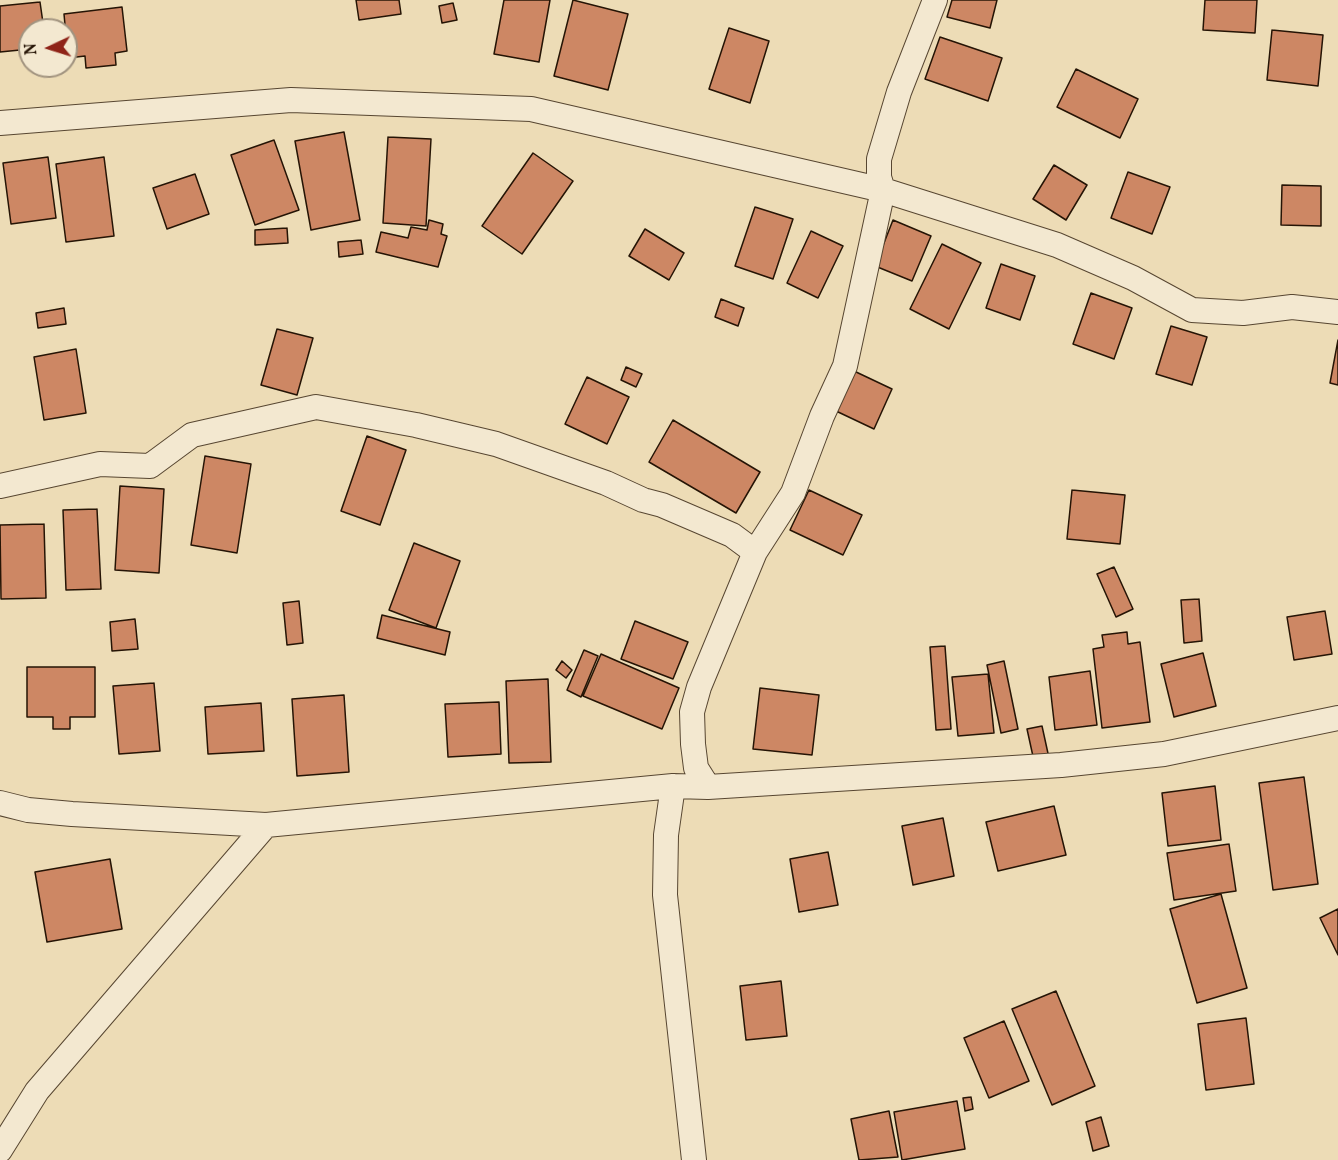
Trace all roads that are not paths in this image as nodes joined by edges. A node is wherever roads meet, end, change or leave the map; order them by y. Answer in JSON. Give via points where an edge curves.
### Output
{"nodes":[{"id":1,"x":935,"y":0,"type":"edge"},
{"id":2,"x":0,"y":123,"type":"edge"},
{"id":3,"x":883,"y":190,"type":"junction"},
{"id":4,"x":1338,"y":312,"type":"edge"},
{"id":5,"x":0,"y":486,"type":"edge"},
{"id":6,"x":755,"y":552,"type":"junction"},
{"id":7,"x":1338,"y":718,"type":"edge"},
{"id":8,"x":673,"y":786,"type":"junction"},
{"id":9,"x":708,"y":787,"type":"junction"},
{"id":10,"x":0,"y":803,"type":"edge"},
{"id":11,"x":266,"y":825,"type":"junction"},
{"id":12,"x":0,"y":1150,"type":"edge"},
{"id":13,"x":694,"y":1160,"type":"edge"}],
"edges":[{"from":1,"to":3,"type":"street","via":[[899,92],[879,159]]},
{"from":2,"to":3,"type":"street","via":[[291,100],[531,109]]},
{"from":3,"to":4,"type":"street","via":[[1057,245],[1133,278],[1192,310],[1243,313],[1292,307]]},
{"from":3,"to":6,"type":"street","via":[[845,366],[793,493]]},
{"from":5,"to":6,"type":"street","via":[[100,464],[150,466],[192,435],[316,407],[496,444],[662,505],[732,536]]},
{"from":6,"to":9,"type":"street","via":[[692,712],[696,768]]},
{"from":7,"to":9,"type":"street","via":[[1153,756]]},
{"from":8,"to":9,"type":"street"},
{"from":8,"to":11,"type":"street"},
{"from":8,"to":13,"type":"street","via":[[664,895]]},
{"from":10,"to":11,"type":"street","via":[[72,814]]},
{"from":11,"to":12,"type":"street","via":[[37,1091]]}]}
